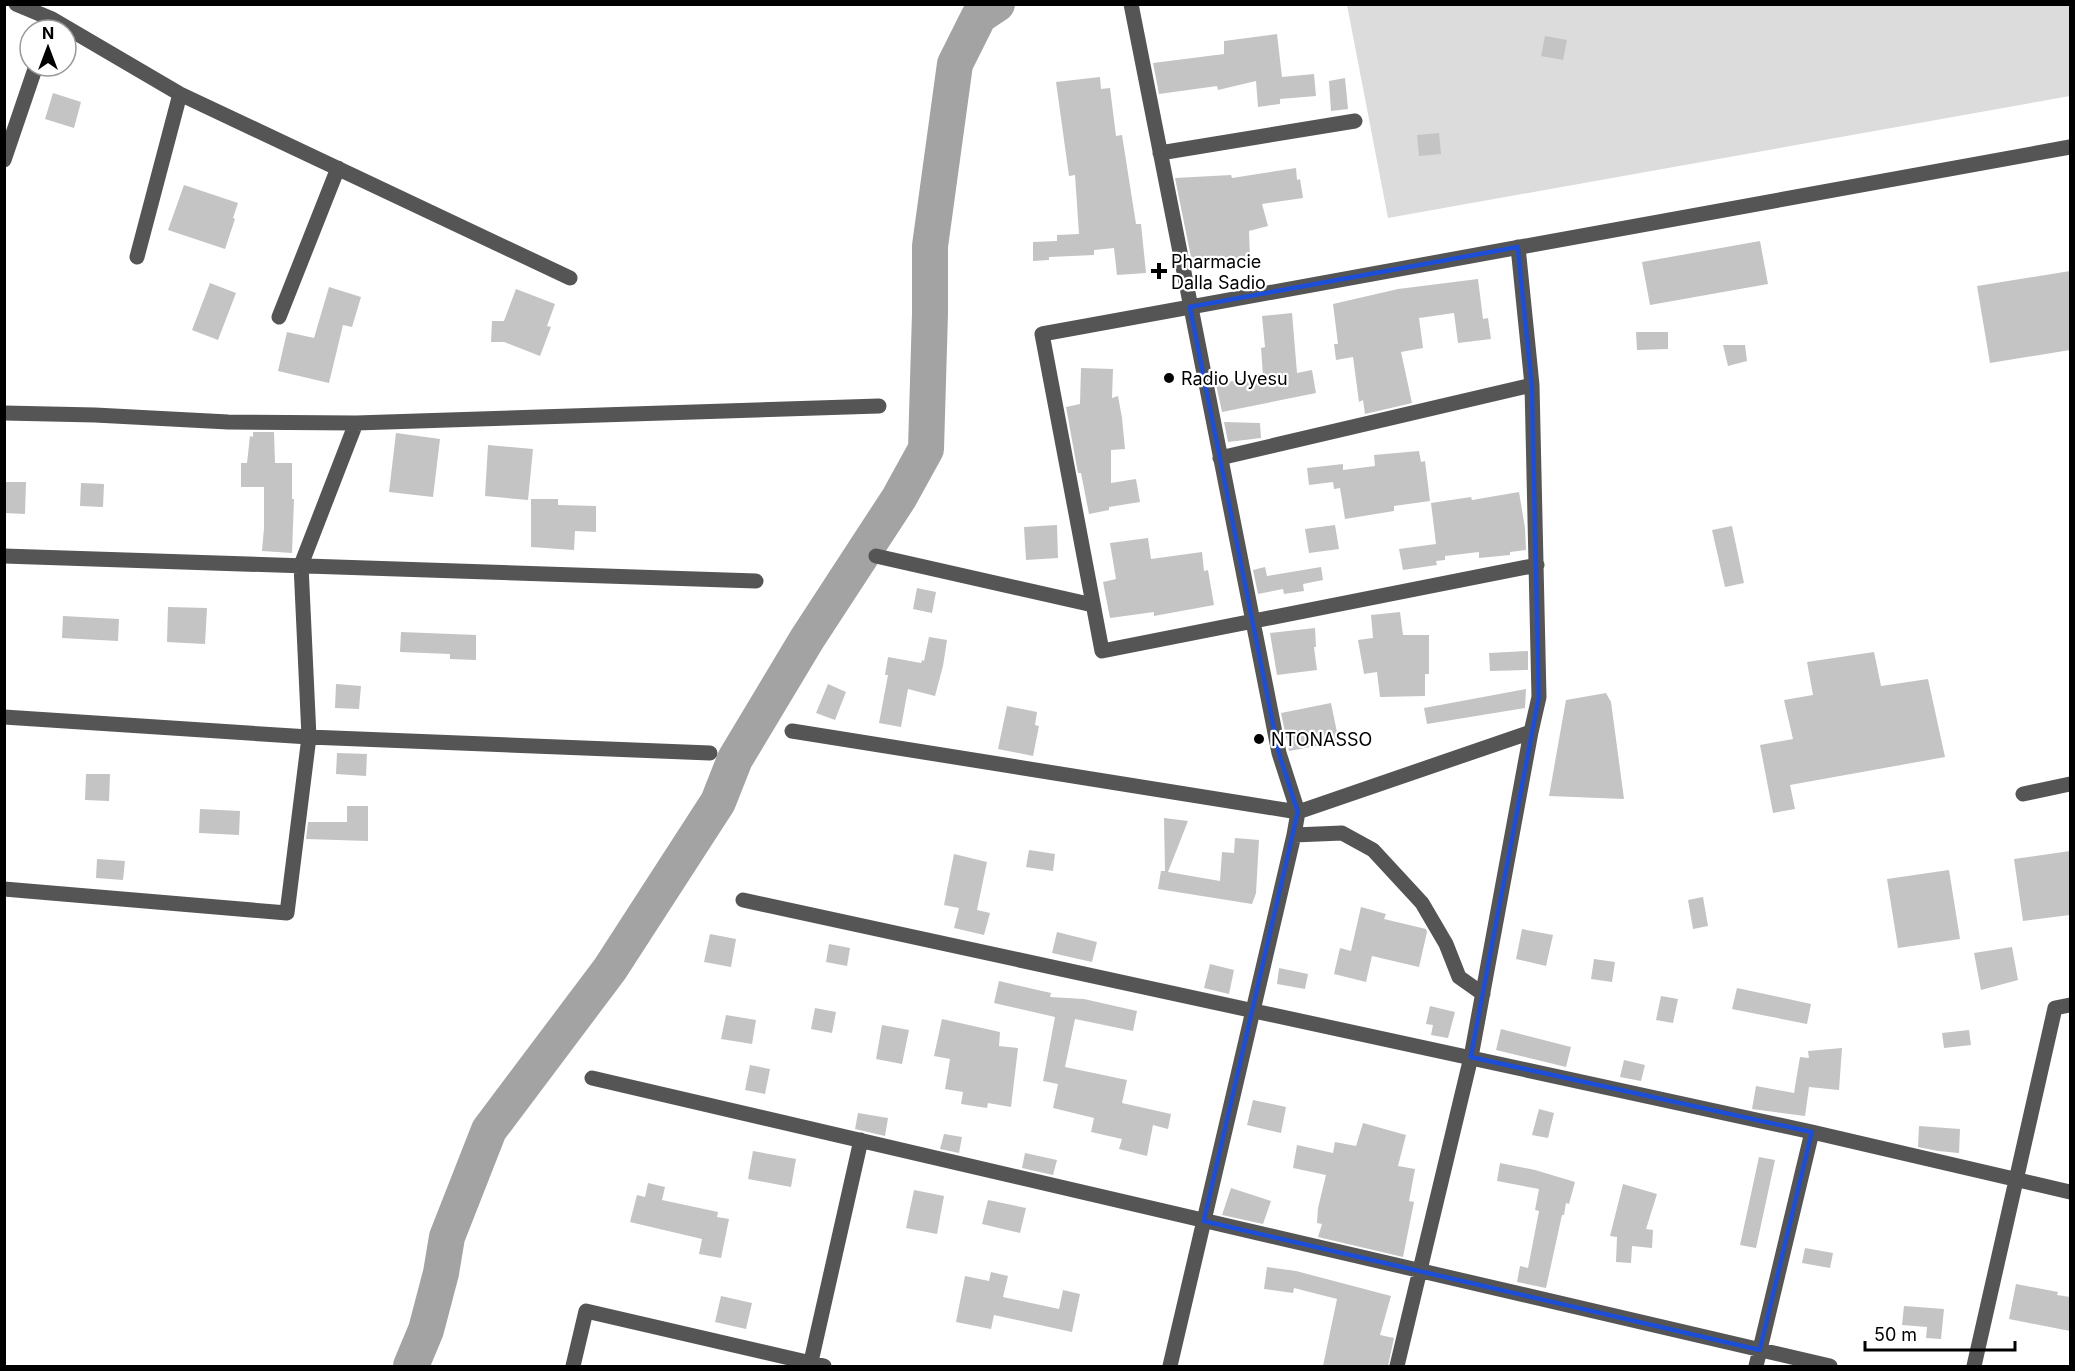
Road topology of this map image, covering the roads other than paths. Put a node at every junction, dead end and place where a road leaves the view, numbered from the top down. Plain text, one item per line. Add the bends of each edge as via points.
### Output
1 (16, 4) edge
2 (1131, 4) edge
3 (39, 18) edge
4 (78, 39) edge
5 (32, 78) edge
6 (180, 94) junction
7 (1355, 121) dead end
8 (2070, 147) edge
9 (1160, 153) junction
10 (4, 160) edge
11 (338, 168) junction
12 (1518, 248) junction
13 (136, 257) dead end
14 (570, 278) dead end
15 (1190, 308) junction
16 (279, 317) dead end
17 (1532, 385) junction
18 (879, 406) dead end
19 (4, 413) edge
20 (356, 423) junction
21 (1220, 458) junction
22 (4, 556) edge
23 (876, 556) dead end
24 (301, 565) junction
25 (1537, 565) junction
26 (756, 581) dead end
27 (1093, 605) junction
28 (1253, 621) junction
29 (4, 717) edge
30 (792, 730) dead end
31 (1531, 732) junction
32 (309, 737) junction
33 (710, 753) dead end
34 (2070, 784) edge
35 (2023, 794) dead end
36 (1298, 812) junction
37 (1294, 835) junction
38 (4, 889) edge
39 (743, 900) dead end
40 (1483, 994) junction
41 (2070, 1005) edge
42 (1253, 1009) junction
43 (1471, 1057) junction
44 (592, 1078) dead end
45 (1812, 1132) junction
46 (861, 1140) junction
47 (2017, 1180) junction
48 (2070, 1192) edge
49 (1204, 1221) junction
50 (1420, 1271) junction
51 (1760, 1350) junction
52 (573, 1366) edge
53 (815, 1366) edge
54 (1170, 1366) edge
55 (1397, 1366) edge
56 (1756, 1366) edge
57 (1830, 1366) edge
58 (1974, 1366) edge

1 - 3 street
2 - 9 street
4 - 6 street
5 - 10 street
6 - 11 street
6 - 13 street
7 - 9 street
8 - 12 street
9 - 15 street
11 - 14 street
11 - 16 street
12 - 15 street
12 - 17 street
15 - 21 street
15 - 27 street via 1042,334
17 - 21 street
17 - 25 street
18 - 20 street
19 - 20 street
20 - 24 street
21 - 28 street
22 - 24 street
23 - 27 street
24 - 26 street
24 - 32 street
25 - 28 street
25 - 31 street via 1539,697
27 - 28 street via 1102,651
28 - 36 street via 1280,753
29 - 32 street
30 - 36 street
31 - 36 street
31 - 40 street
32 - 33 street
32 - 38 street via 287,913
34 - 35 street
36 - 37 street
37 - 40 street via 1342,833 1373,850 1422,903 1446,944 1459,977
37 - 42 street
39 - 42 street
40 - 43 street
41 - 47 street via 2055,1008
42 - 43 street
42 - 49 street
43 - 45 street
43 - 50 street
44 - 46 street
45 - 47 street
45 - 51 street
46 - 49 street
46 - 53 street
47 - 48 street
47 - 58 street
49 - 50 street
49 - 54 street
50 - 51 street
50 - 55 street
51 - 56 street
51 - 57 street
52 - 53 street via 585,1311

